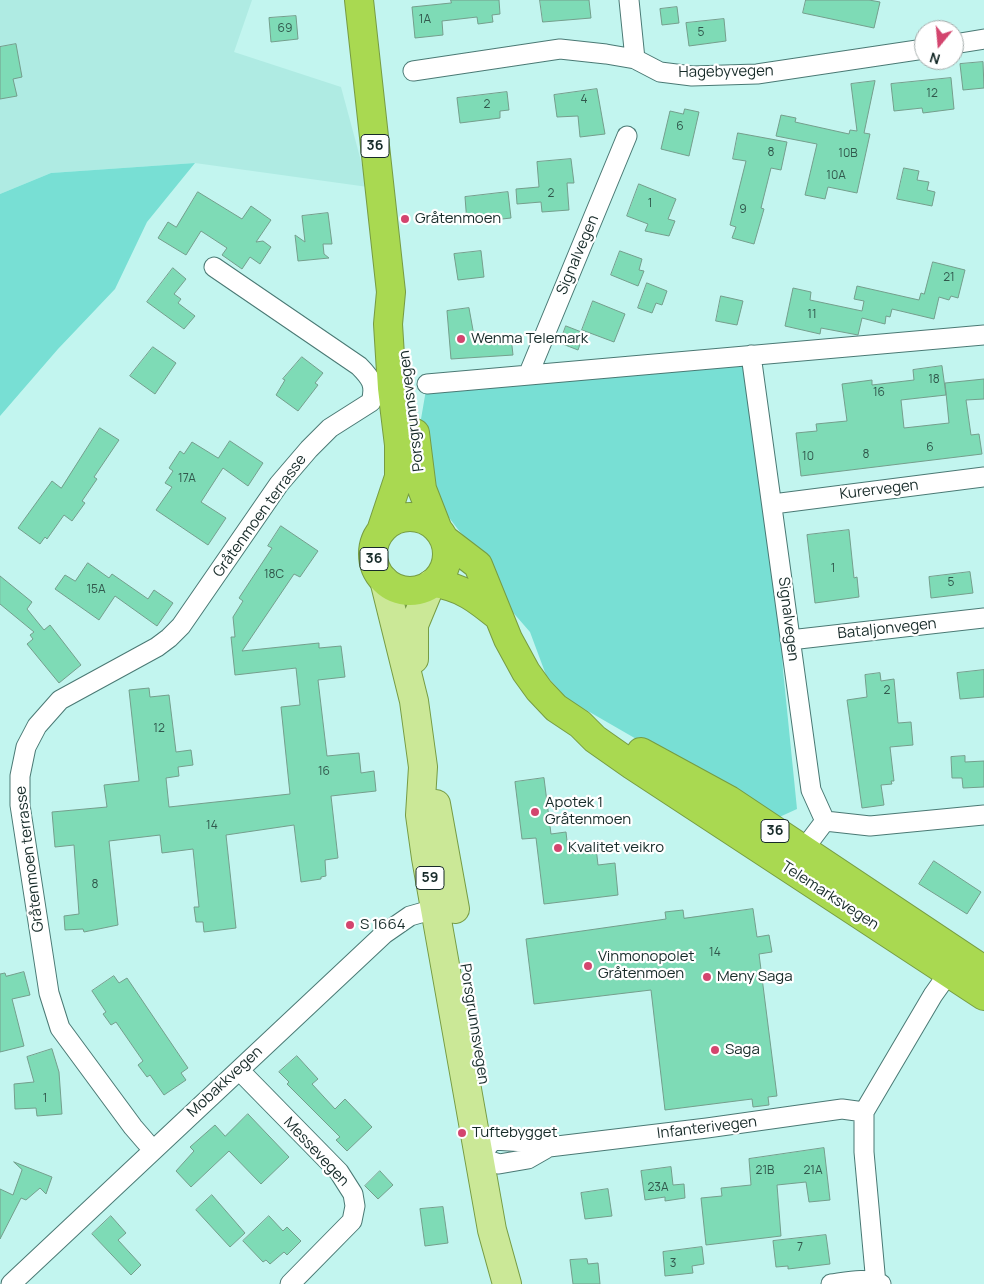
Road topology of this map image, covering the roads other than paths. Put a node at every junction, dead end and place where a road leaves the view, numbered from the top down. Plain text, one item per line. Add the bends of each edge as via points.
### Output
1 (359, 0) edge
2 (629, 0) edge
3 (984, 39) edge
4 (964, 42) edge
5 (914, 50) edge
6 (634, 59) junction
7 (413, 71) dead end
8 (627, 136) dead end
9 (214, 268) dead end
10 (391, 292) junction
11 (984, 335) edge
12 (752, 355) junction
13 (528, 373) junction
14 (427, 384) dead end
15 (984, 477) edge
16 (773, 504) junction
17 (381, 531) junction
18 (441, 534) junction
19 (384, 580) junction
20 (432, 584) junction
21 (499, 617) junction
22 (984, 618) edge
23 (790, 640) junction
24 (414, 700) junction
25 (984, 815) edge
26 (825, 821) junction
27 (796, 859) junction
28 (445, 906) junction
29 (955, 964) junction
30 (984, 970) edge
31 (984, 996) edge
32 (239, 1070) junction
33 (864, 1112) junction
34 (549, 1147) junction
35 (152, 1149) junction
36 (490, 1154) junction
37 (877, 1283) edge
38 (11, 1284) edge
39 (290, 1284) edge
40 (508, 1284) edge
41 (831, 1284) edge

1 - 10 highway, Porsgrunnsvegen / 36
2 - 6 street
3 - 4 street
5 - 6 street, Hagebyvegen via 757,74 692,76 660,72
6 - 7 street, Hagebyvegen via 560,49
8 - 13 street, Signalvegen
9 - 35 street, Gråtenmoen terrasse via 359,366 371,378 374,390 371,402 330,428 279,484 180,626 157,647 60,700 37,726 26,747 20,776 20,805 48,993 60,1028
10 - 17 highway, Porsgrunnsvegen / 36 via 388,324 399,477
10 - 18 highway, Porsgrunnsvegen / 36 via 401,320 422,490
11 - 12 street
12 - 13 street
12 - 16 street, Signalvegen
13 - 14 street
15 - 16 street, Kurervegen
16 - 23 street, Signalvegen
17 - 18 highway, 36 via 399,519 410,517 420,519
17 - 19 highway, Porsgrunnsvegen / 36 via 373,556
18 - 20 highway, Porsgrunnsvegen / 36 via 446,560
18 - 21 highway, Telemarksvegen / 36 via 478,564
19 - 20 highway, 36 via 404,590 422,589
19 - 24 main road, Porsgrunnsvegen / 59
20 - 21 highway, Telemarksvegen / 36 via 453,586
20 - 24 main road, Porsgrunnsvegen / 59 via 414,626
21 - 27 highway, Telemarksvegen / 36 via 526,672 539,690 595,740
22 - 23 street, Bataljonvegen
23 - 26 street, Signalvegen via 811,790
24 - 28 main road, Porsgrunnsvegen / 59 via 423,767 438,811
25 - 26 street via 870,826
26 - 27 street
27 - 29 highway, Telemarksvegen / 36
28 - 32 street, Mobakkvegen via 410,916 384,934
28 - 36 main road, Porsgrunnsvegen / 59
29 - 30 highway, Telemarksvegen / 36
29 - 31 highway, Telemarksvegen / 36
29 - 33 street via 933,995
32 - 35 street, Mobakkvegen
32 - 39 street, Messevegen via 339,1172 353,1194 352,1221
33 - 34 street, Infanterivegen via 842,1109
33 - 37 street via 864,1152
34 - 36 street, Infanterivegen via 526,1142
34 - 36 street, Infanterivegen via 528,1159
35 - 38 street, Mobakkvegen
36 - 40 main road, Porsgrunnsvegen / 59 via 492,1230
37 - 41 street

